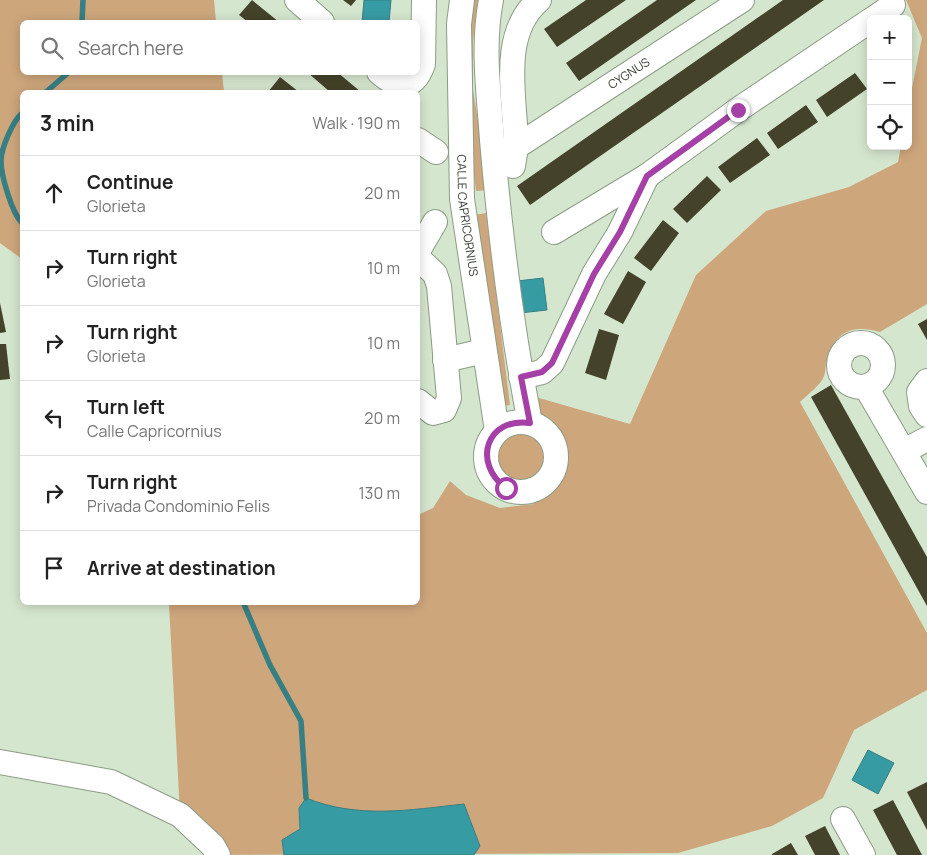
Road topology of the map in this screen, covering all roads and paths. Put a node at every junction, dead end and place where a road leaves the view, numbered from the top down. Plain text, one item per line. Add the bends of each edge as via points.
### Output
1 (297, 0) edge
2 (462, 0) edge
3 (491, 0) edge
4 (539, 0) edge
5 (742, 0) edge
6 (893, 5) dead end
7 (424, 8) edge
8 (879, 15) edge
9 (320, 20) edge
10 (867, 23) edge
11 (458, 24) junction
12 (513, 66) junction
13 (487, 71) junction
14 (420, 74) edge
15 (382, 75) edge
16 (419, 75) edge
17 (411, 87) edge
18 (647, 176) junction
19 (497, 194) junction
20 (462, 199) junction
21 (435, 222) dead end
22 (554, 232) dead end
23 (420, 247) edge
24 (420, 260) edge
25 (484, 351) junction
26 (445, 360) junction
27 (521, 377) junction
28 (927, 381) edge
29 (866, 387) dead end
30 (420, 403) edge
31 (927, 415) edge
32 (530, 423) junction
33 (497, 431) junction
34 (927, 439) edge
35 (904, 451) junction
36 (927, 492) edge
37 (0, 762) edge
38 (843, 819) dead end
39 (218, 855) edge
40 (863, 855) edge

1 - 9 street
2 - 11 street, CALLE CAPRICORNIUS
3 - 13 street
4 - 12 street, CYGNUS via 517,28
5 - 12 street, CYGNUS via 515,157
6 - 8 street
7 - 11 street
7 - 14 street
10 - 18 street
11 - 20 street, CALLE CAPRICORNIUS
12 - 13 street
13 - 19 street
15 - 17 street via 390,82
16 - 17 street
18 - 22 street
18 - 27 street via 620,232 594,274 552,363 542,372
19 - 20 street via 477,200
19 - 27 street
20 - 25 street, CALLE CAPRICORNIUS
21 - 23 street
24 - 26 street via 435,274 439,286
25 - 26 street
25 - 33 street, CALLE CAPRICORNIUS
26 - 30 street via 449,398 444,410 433,413
27 - 32 street
28 - 31 street via 919,392
29 - 35 street
32 - 33 street via 509,424
32 - 33 street via 549,436 556,459 552,472 533,490 519,492 495,480 486,455 489,442
34 - 35 street
35 - 36 street
37 - 39 street via 111,782 180,815 213,846
38 - 40 street

